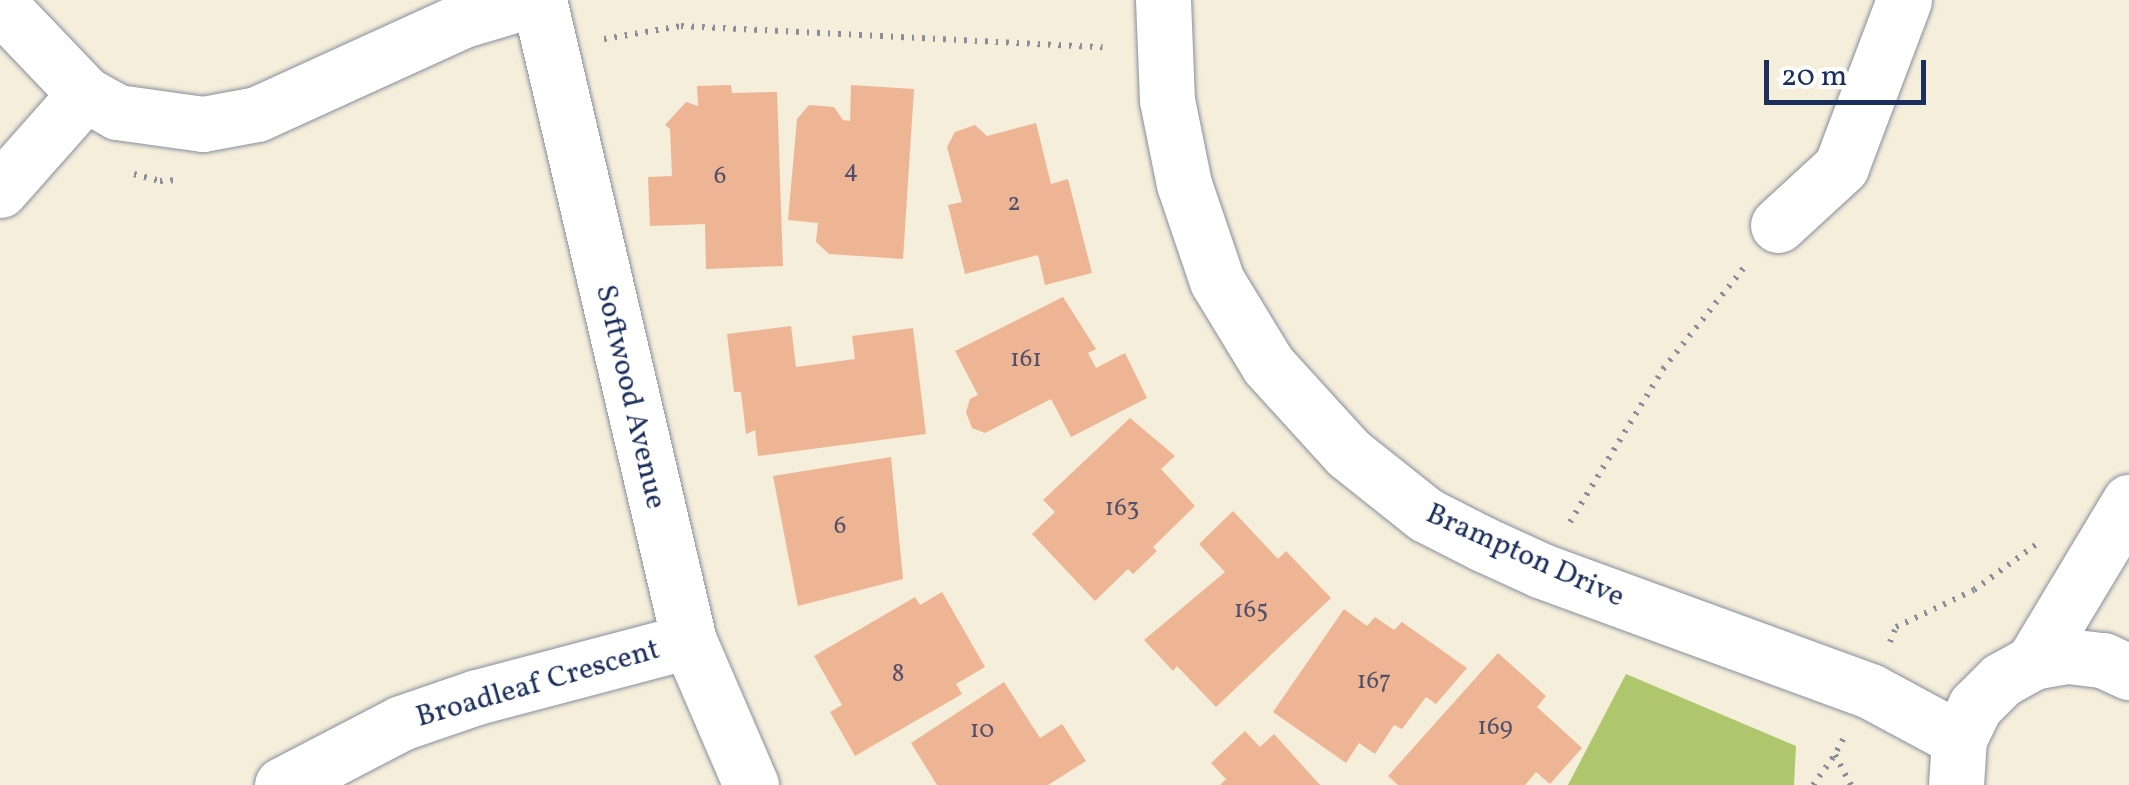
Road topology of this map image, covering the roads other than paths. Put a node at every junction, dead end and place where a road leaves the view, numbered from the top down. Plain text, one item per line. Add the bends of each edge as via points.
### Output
1 (531, 0) edge
2 (539, 0) edge
3 (1163, 0) edge
4 (1904, 0) edge
5 (0, 5) edge
6 (85, 94) junction
7 (0, 190) edge
8 (1778, 225) road end
9 (2129, 502) edge
10 (689, 642) junction
11 (2032, 662) junction
12 (2129, 672) edge
13 (1958, 762) edge
14 (282, 785) edge
15 (752, 785) edge

1 - 6 street via 464,20 258,114 203,124 164,121 117,112
2 - 10 street, Softwood Avenue
3 - 13 street, Brampton Drive via 1167,100 1184,184 1217,280 1268,364 1310,415 1387,488 1426,514 1542,570 1870,692
4 - 8 street via 1841,167
5 - 6 street
6 - 7 street
9 - 11 street
10 - 14 street, Broadleaf Crescent via 400,723
10 - 15 street, Softwood Avenue
11 - 12 street via 2068,656 2104,660
11 - 13 street via 2000,680 1975,706

